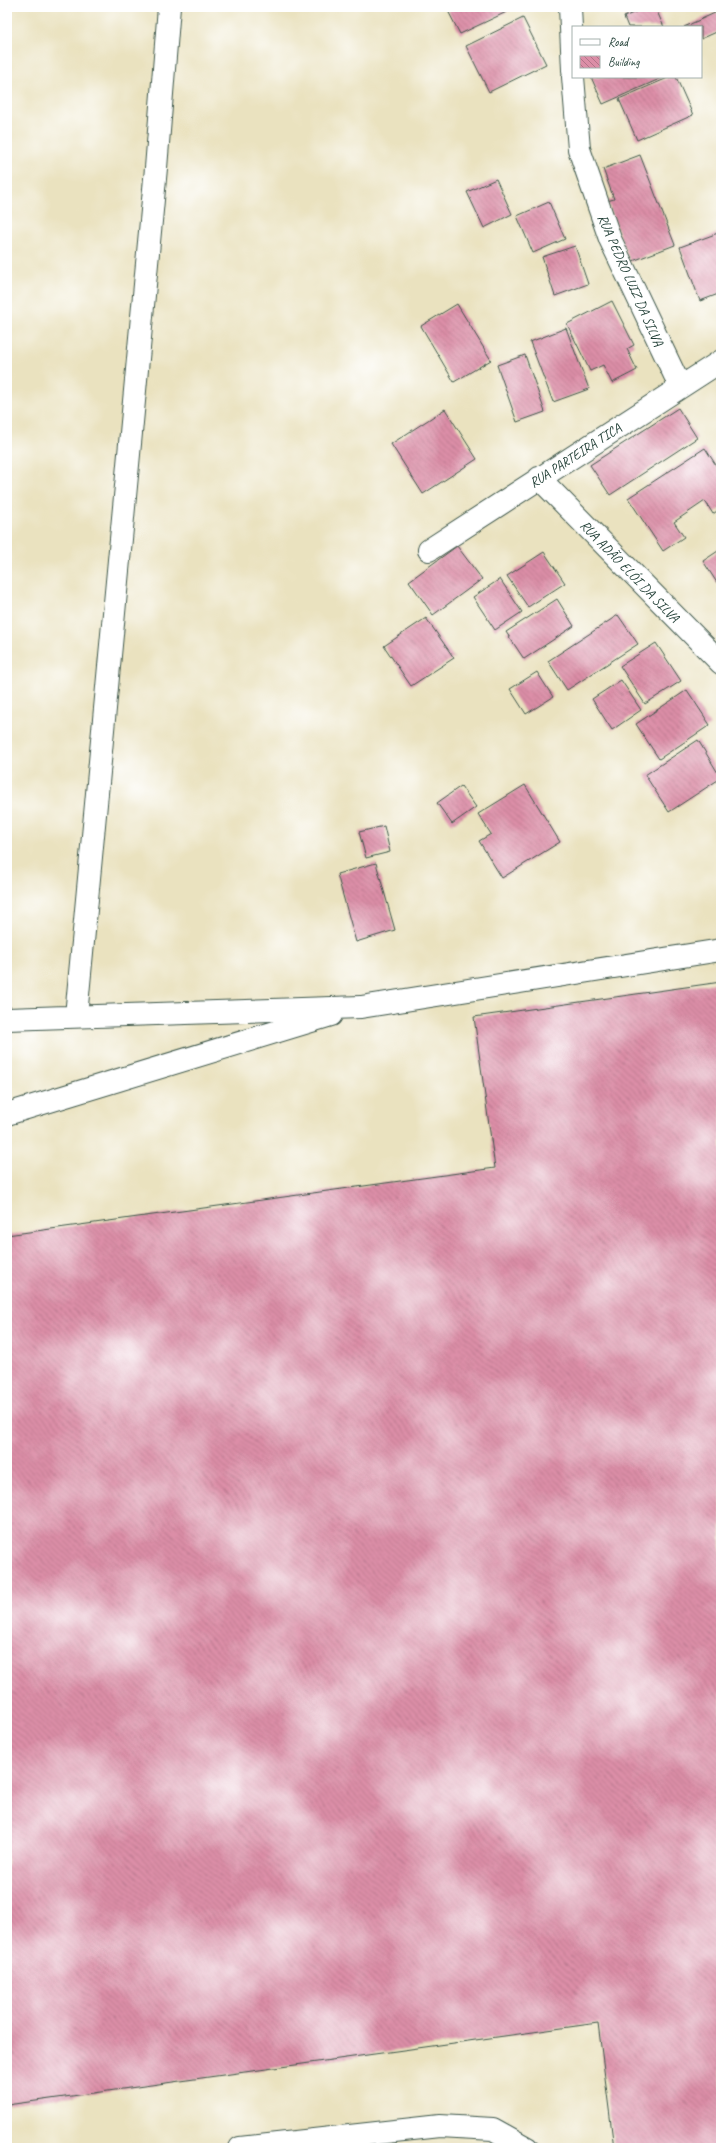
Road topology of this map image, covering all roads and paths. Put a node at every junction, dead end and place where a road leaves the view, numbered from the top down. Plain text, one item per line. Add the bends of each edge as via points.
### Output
1 (169, 7) edge
2 (570, 7) edge
3 (572, 49) edge
4 (574, 78) edge
5 (721, 361) edge
6 (680, 386) junction
7 (539, 478) junction
8 (429, 550) dead end
9 (721, 663) edge
10 (721, 950) edge
11 (361, 1006) junction
12 (76, 1016) junction
13 (7, 1019) edge
14 (7, 1114) edge
15 (354, 2141) edge
16 (240, 2148) edge
17 (527, 2148) edge

1 - 12 street
2 - 3 street
4 - 6 street, RUA PEDRO LUIZ DA SILVA via 581,156 610,239
5 - 6 street, RUA PARTEIRA TICA
6 - 7 street, RUA PARTEIRA TICA
7 - 8 street, RUA PARTEIRA TICA
7 - 9 street, RUA ADÃO ELÓI DA SILVA
10 - 11 street
11 - 12 street
11 - 14 street
12 - 13 street
15 - 16 street
15 - 17 street via 440,2126 493,2129

